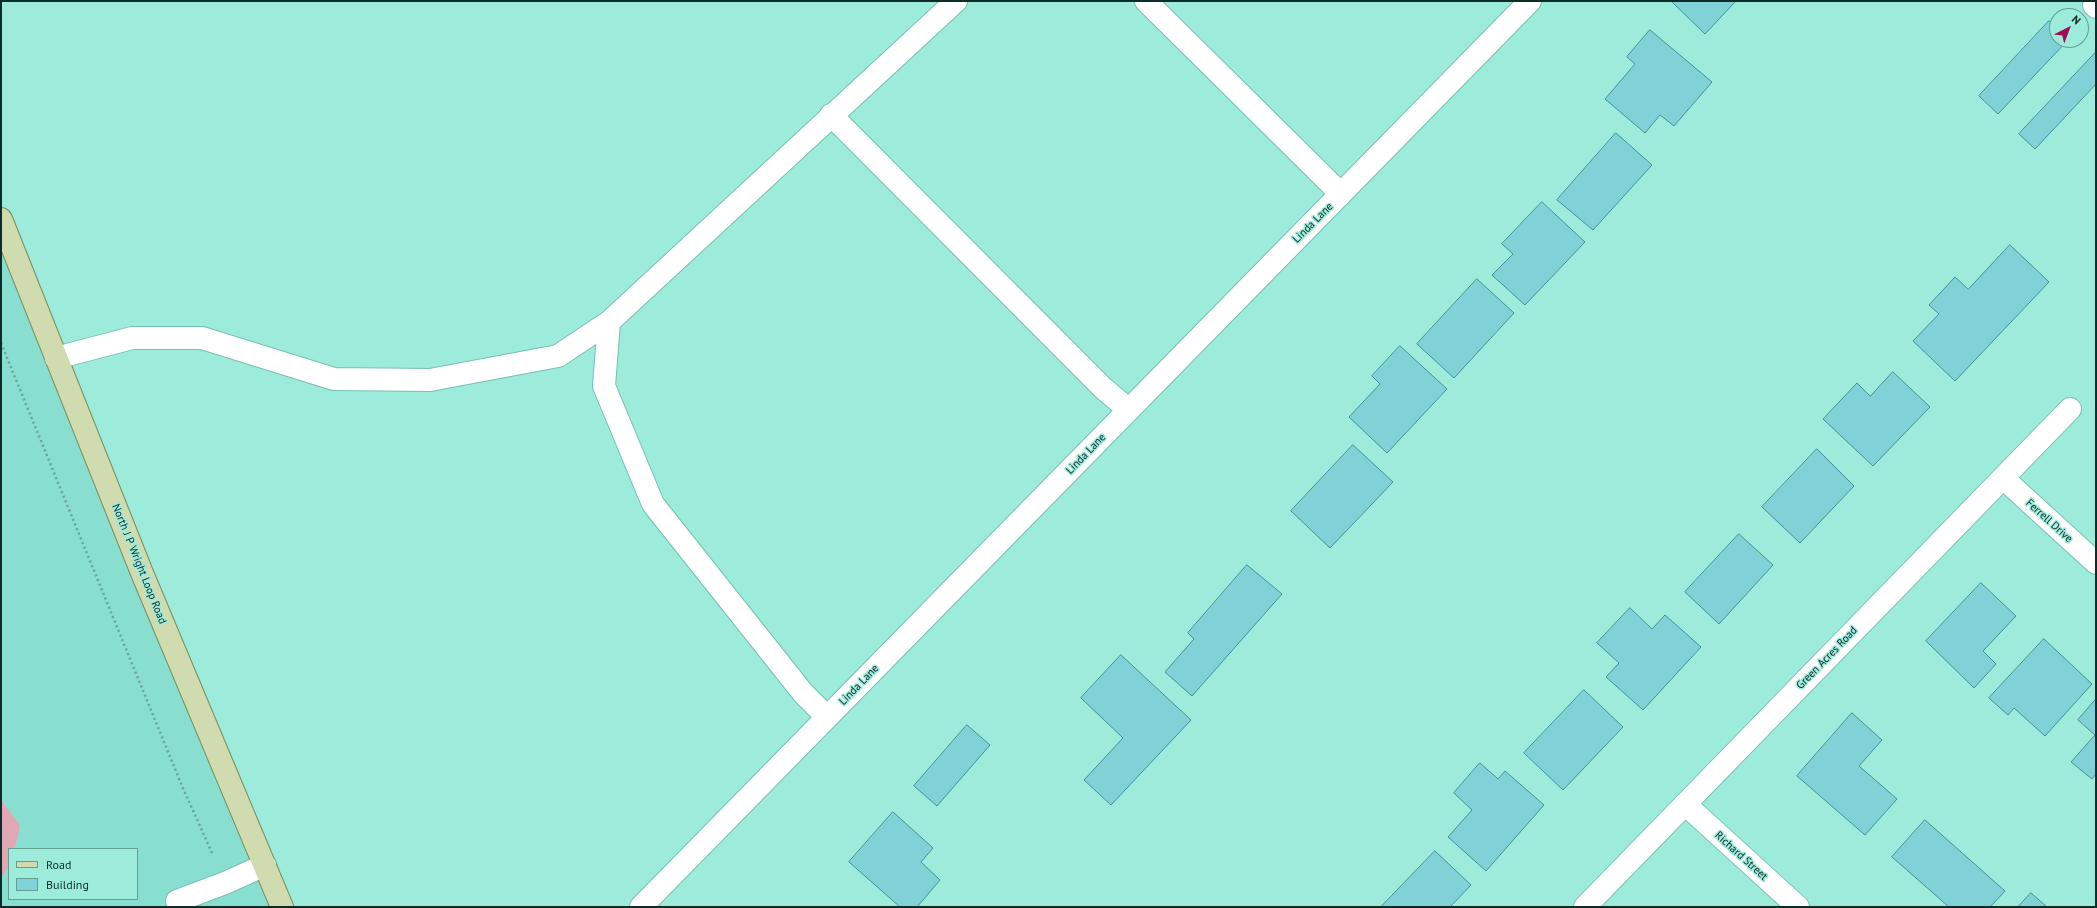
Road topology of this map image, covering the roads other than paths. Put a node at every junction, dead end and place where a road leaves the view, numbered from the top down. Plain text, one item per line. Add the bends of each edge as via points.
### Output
1 (956, 1) edge
2 (1146, 1) edge
3 (1530, 1) edge
4 (831, 115) junction
5 (1341, 194) junction
6 (1, 219) edge
7 (609, 322) junction
8 (56, 358) junction
9 (2070, 409) dead end
10 (1129, 410) junction
11 (2003, 478) junction
12 (2096, 563) edge
13 (827, 717) junction
14 (1685, 804) junction
15 (265, 865) junction
16 (173, 905) edge
17 (282, 907) edge
18 (641, 907) edge
19 (1585, 907) edge
20 (1798, 907) edge

1 - 4 street
2 - 5 street
3 - 5 street, Linda Lane
4 - 7 street
4 - 10 street via 1103,388
5 - 10 street, Linda Lane
6 - 8 main road, North J P Wright Loop Road
7 - 8 street via 558,356 430,380 334,379 202,338 132,338
7 - 13 street via 604,386 653,504 803,693
8 - 15 main road, North J P Wright Loop Road via 142,573
9 - 11 street, Green Acres Road
10 - 13 street, Linda Lane
11 - 12 street, Ferrell Drive
11 - 14 street, Green Acres Road
13 - 18 street, Linda Lane
14 - 19 street, Green Acres Road
14 - 20 street, Richard Street
15 - 16 street
15 - 17 main road, North J P Wright Loop Road

